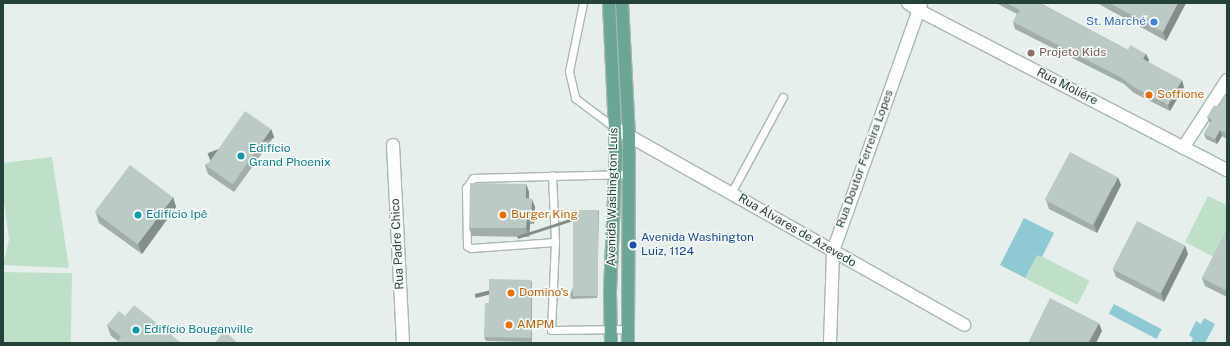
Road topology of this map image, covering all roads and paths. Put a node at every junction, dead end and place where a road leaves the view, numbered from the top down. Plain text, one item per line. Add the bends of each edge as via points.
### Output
1 (583, 3) edge
2 (610, 3) edge
3 (622, 3) edge
4 (908, 3) edge
5 (920, 7) edge
6 (1227, 80) edge
7 (783, 97) dead end
8 (615, 128) junction
9 (629, 136) junction
10 (393, 145) dead end
11 (1183, 148) junction
12 (1227, 170) edge
13 (616, 174) junction
14 (629, 174) junction
15 (552, 175) junction
16 (730, 193) junction
17 (555, 242) junction
18 (833, 251) junction
19 (964, 325) dead end
20 (628, 328) junction
21 (611, 329) junction
22 (403, 343) edge
23 (611, 343) edge
24 (628, 343) edge
25 (830, 343) edge

1 - 8 lane via 569,71 575,98
2 - 8 main road, Avenida Washington Luís
3 - 9 main road, Avenida Washington Luís
4 - 5 street, Rua Moliére
5 - 11 street, Rua Moliére
5 - 18 street, Rua Doutor Ferreira Lopes
6 - 11 street
7 - 16 lane
8 - 9 street, Rua Álvares de Azevedo
8 - 13 main road, Avenida Washington Luís
9 - 14 main road, Avenida Washington Luís
9 - 16 street, Rua Álvares de Azevedo
10 - 22 street, Rua Padre Chico
11 - 12 street, Rua Moliére
13 - 14 lane
13 - 15 lane
13 - 21 main road, Avenida Washington Luís via 610,294
14 - 20 main road, Avenida Washington Luís
15 - 17 lane
15 - 17 lane via 473,178 466,188 467,246 471,248
16 - 18 street, Rua Álvares de Azevedo
17 - 21 lane via 551,330
18 - 19 street, Rua Álvares de Azevedo
18 - 25 street, Rua Doutor Ferreira Lopes
20 - 21 lane
20 - 24 main road, Avenida Washington Luís
21 - 23 main road, Avenida Washington Luís

